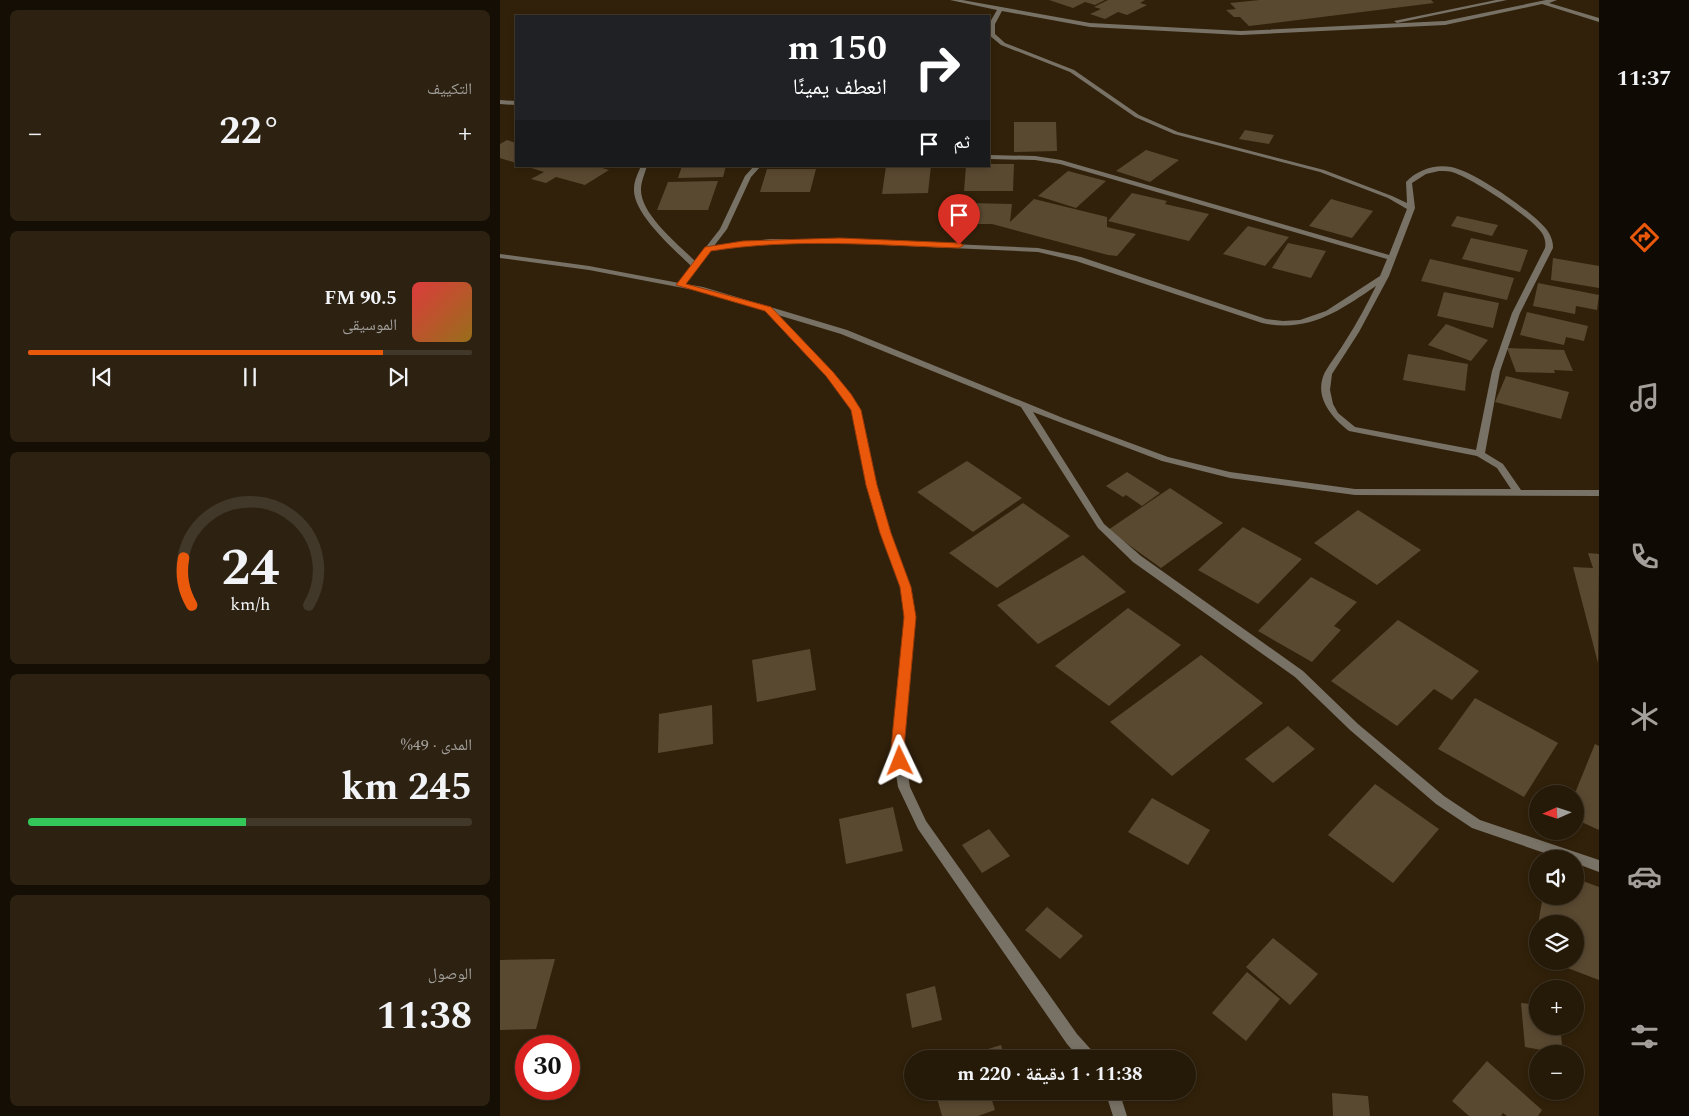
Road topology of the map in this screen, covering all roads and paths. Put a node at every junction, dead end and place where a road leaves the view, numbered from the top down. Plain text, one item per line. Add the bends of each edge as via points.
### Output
1 (954, 0) edge
2 (1504, 0) edge
3 (1554, 0) edge
4 (1543, 2) junction
5 (1000, 9) junction
6 (1599, 20) edge
7 (1372, 26) junction
8 (500, 102) edge
9 (515, 103) edge
10 (990, 157) edge
11 (644, 167) edge
12 (757, 167) edge
13 (1411, 208) junction
14 (708, 249) junction
15 (500, 256) edge
16 (1392, 258) junction
17 (695, 265) junction
18 (1386, 275) junction
19 (680, 285) junction
20 (768, 309) junction
21 (1024, 405) junction
22 (1480, 454) junction
23 (1599, 492) edge
24 (1518, 493) junction
25 (1599, 866) edge
26 (1082, 1050) edge
27 (1115, 1100) edge
28 (1120, 1116) edge

1 - 5 street
2 - 7 street
3 - 4 street
4 - 6 street
4 - 7 street via 1446,23
5 - 7 street via 1090,25 1241,33
5 - 13 street via 992,24 992,34 1003,44 1072,71 1137,116 1176,133 1322,171 1390,196
8 - 9 street
10 - 16 street via 1061,162
11 - 17 street via 637,190 642,206
12 - 14 street via 748,176 723,229
13 - 16 street
13 - 22 street via 1409,182 1418,173 1453,169 1469,176 1527,217 1543,229 1550,241 1516,313 1496,371
14 - 17 street
14 - 18 street via 770,241 840,241 1038,250 1078,259 1283,325 1301,324 1326,314
15 - 19 street
16 - 18 street
17 - 19 street
18 - 22 street via 1363,322 1326,379 1326,399 1336,418 1352,429
19 - 20 street
20 - 21 street via 844,332
20 - 26 street via 829,374 856,410 871,485 905,587 910,617 898,748 904,788 922,825
21 - 24 street via 1165,459 1230,475 1355,492
21 - 25 street via 1101,526 1137,559 1299,674 1354,727 1440,800 1476,824
22 - 24 street via 1500,466
23 - 24 street
27 - 28 street

